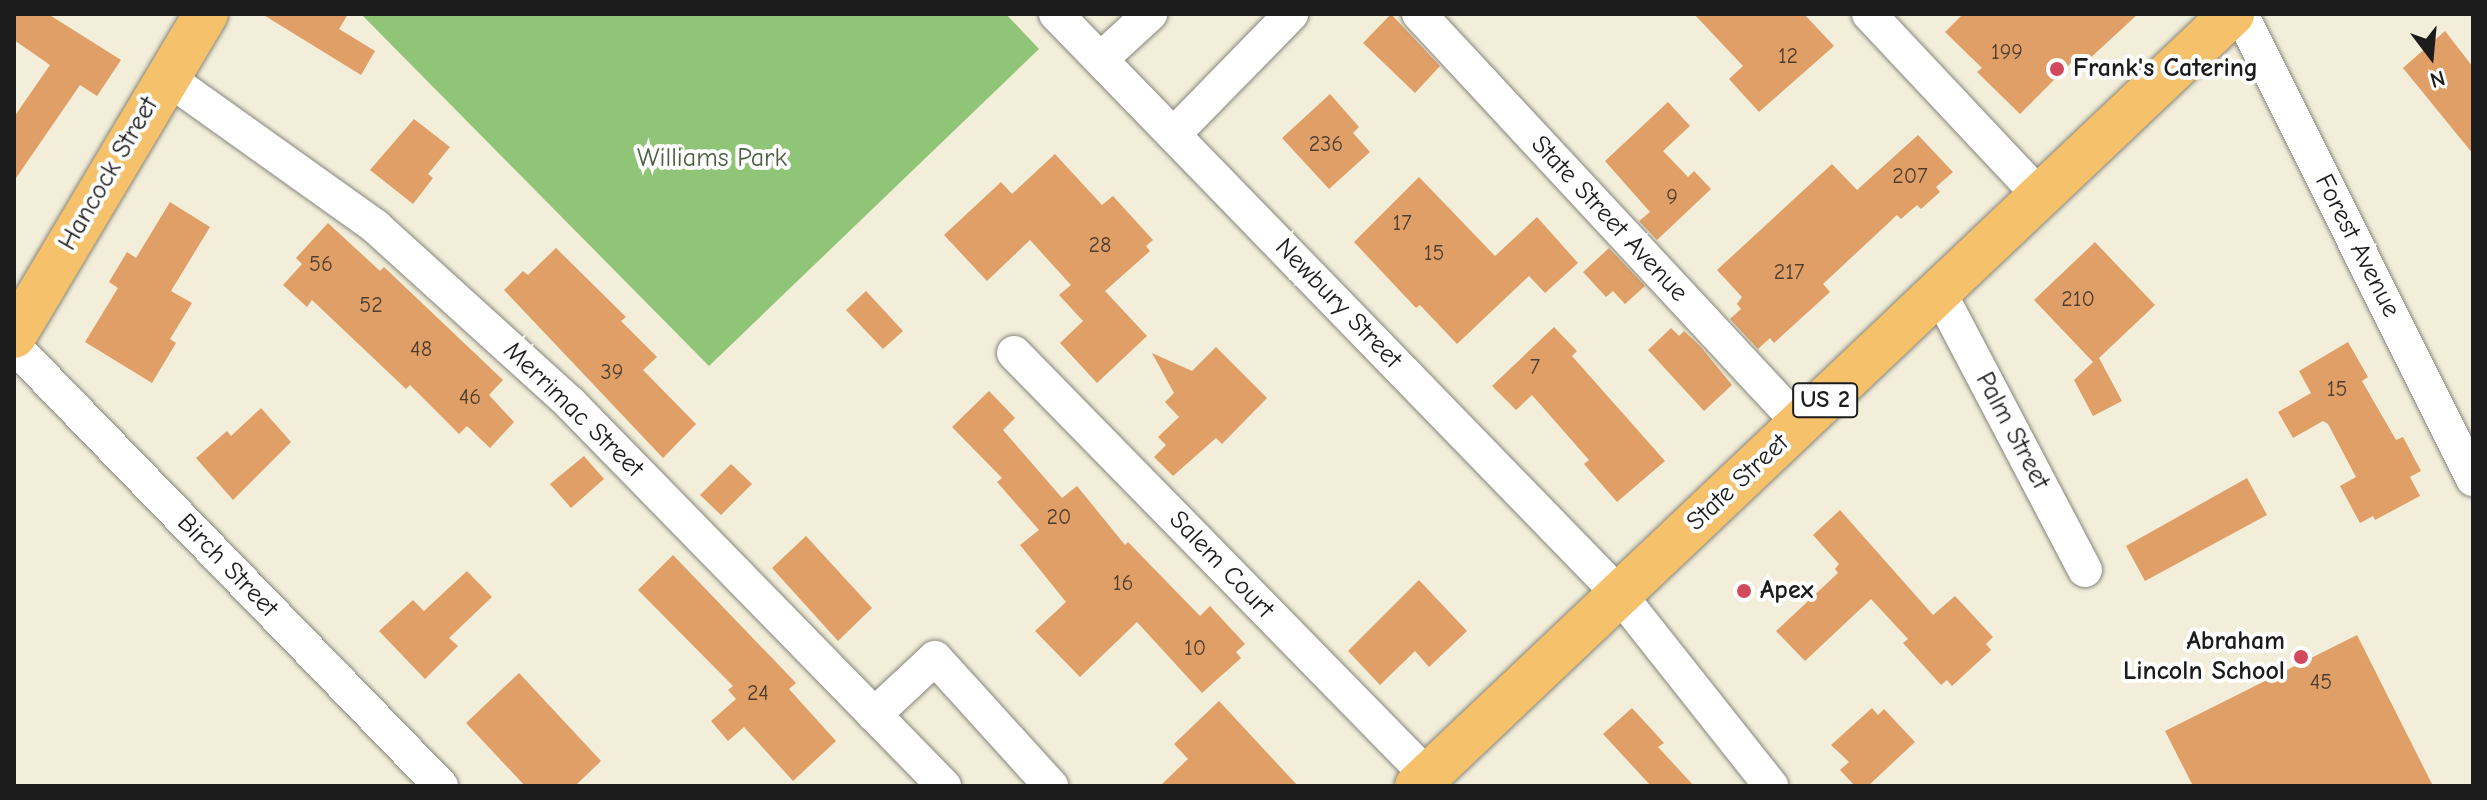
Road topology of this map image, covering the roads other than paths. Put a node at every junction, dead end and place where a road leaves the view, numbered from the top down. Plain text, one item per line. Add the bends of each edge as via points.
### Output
1 (206, 14) edge
2 (1056, 14) edge
3 (1291, 14) edge
4 (1419, 14) edge
5 (1869, 14) edge
6 (2232, 14) edge
7 (2241, 14) edge
8 (1147, 15) edge
9 (1101, 59) junction
10 (166, 77) junction
11 (1174, 134) junction
12 (2040, 196) junction
13 (1939, 292) junction
14 (14, 336) edge
15 (14, 346) edge
16 (1014, 353) dead end
17 (1800, 424) junction
18 (2473, 479) edge
19 (2085, 570) dead end
20 (1619, 594) junction
21 (874, 715) junction
22 (1422, 781) edge
23 (441, 786) edge
24 (944, 786) edge
25 (1051, 786) edge
26 (1771, 786) edge

1 - 10 main road, Hancock Street
2 - 9 street, Newbury Street
3 - 11 street
4 - 17 street, State Street Avenue
5 - 12 street
6 - 12 main road, State Street / US 2
7 - 18 street, Forest Avenue
8 - 9 street
9 - 11 street, Newbury Street
10 - 14 main road, Hancock Street
10 - 21 street, Merrimac Street via 376,227 569,402
11 - 20 street, Newbury Street
12 - 13 main road, State Street / US 2
13 - 17 main road, State Street / US 2
13 - 19 street, Palm Street
15 - 23 street, Birch Street
16 - 22 street, Salem Court
17 - 20 main road, State Street / US 2
20 - 22 main road, State Street / US 2
20 - 26 street, Newbury Street
21 - 24 street, Merrimac Street
21 - 25 street via 935,658

